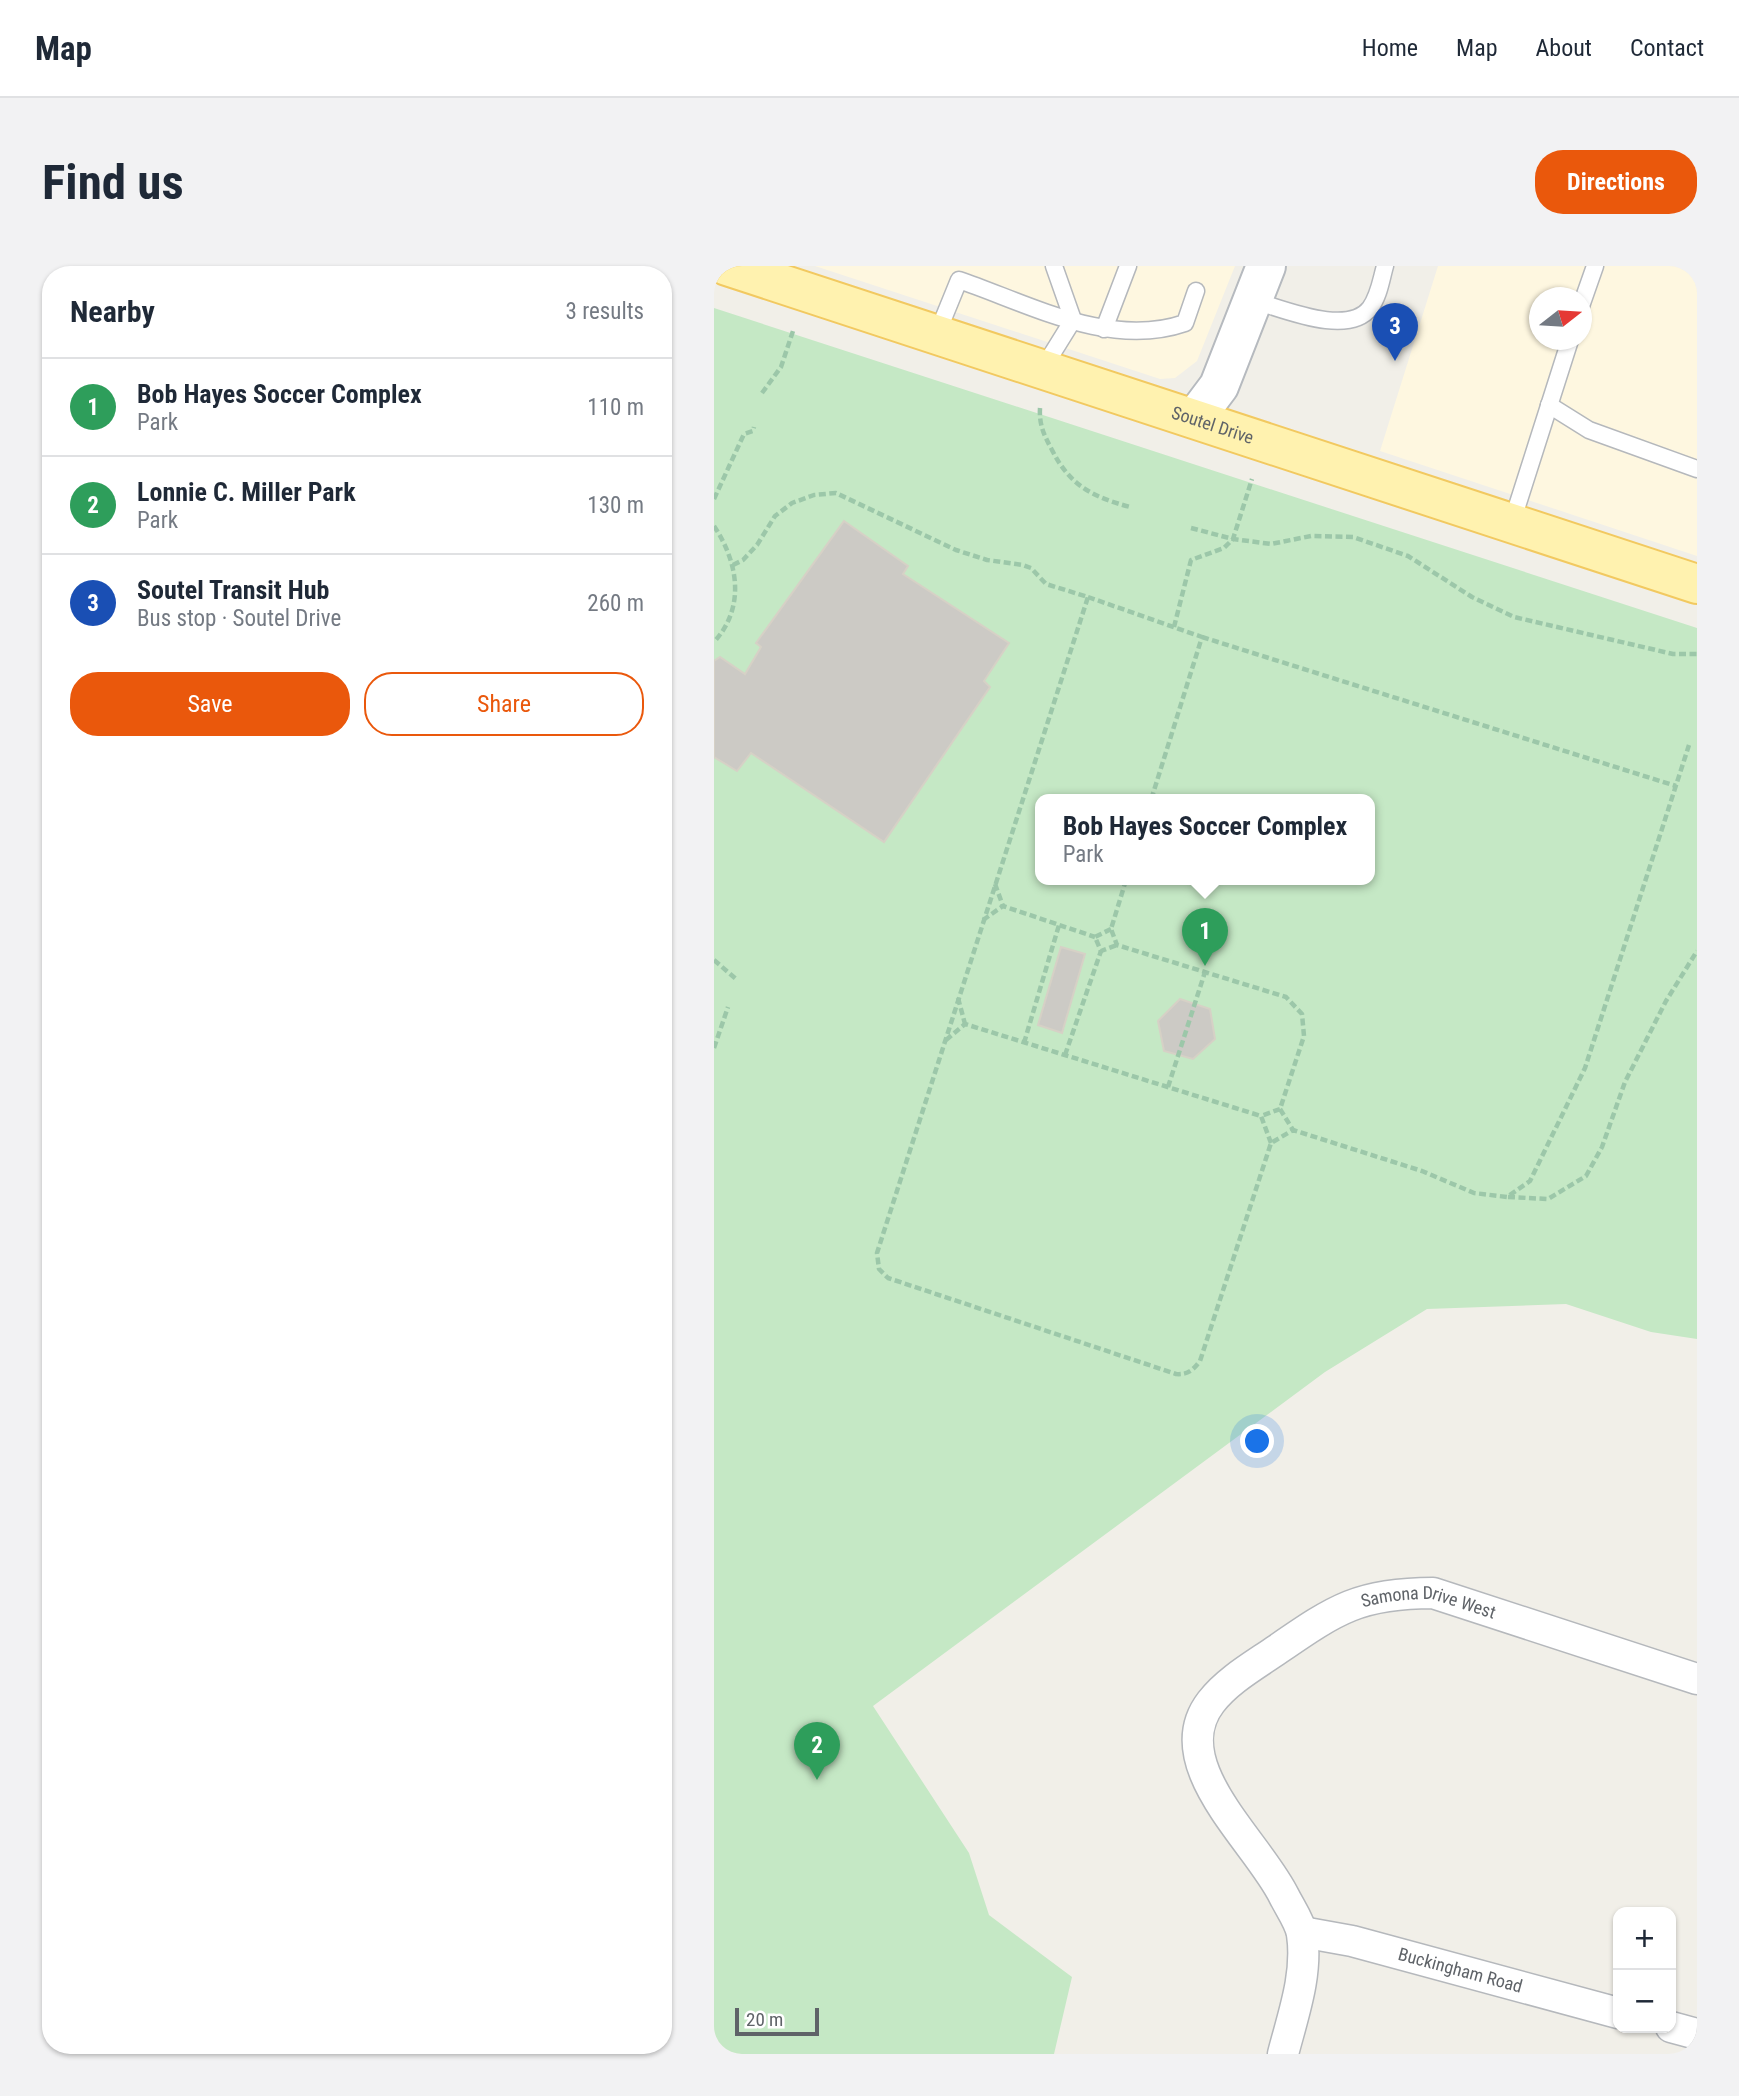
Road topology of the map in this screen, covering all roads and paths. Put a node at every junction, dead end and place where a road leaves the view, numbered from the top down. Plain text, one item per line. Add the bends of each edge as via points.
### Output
1 (727, 266) edge
2 (1054, 266) edge
3 (1128, 266) edge
4 (1385, 266) edge
5 (1595, 266) edge
6 (961, 273) edge
7 (1260, 283) edge
8 (1588, 287) edge
9 (1196, 291) dead end
10 (1073, 320) junction
11 (794, 328) dead end
12 (1104, 329) junction
13 (937, 334) junction
14 (1567, 350) edge
15 (1042, 370) junction
16 (762, 393) dead end
17 (1549, 405) junction
18 (1040, 408) dead end
19 (1195, 418) junction
20 (754, 427) dead end
21 (1697, 469) edge
22 (1252, 479) dead end
23 (714, 499) edge
24 (1130, 507) dead end
25 (1512, 522) junction
26 (714, 526) edge
27 (1191, 528) dead end
28 (1233, 539) junction
29 (733, 565) junction
30 (1697, 584) edge
31 (1088, 597) junction
32 (1174, 627) junction
33 (1202, 637) junction
34 (714, 642) edge
35 (1697, 654) edge
36 (1689, 745) dead end
37 (1676, 786) junction
38 (1153, 794) edge
39 (995, 884) junction
40 (1124, 885) edge
41 (1003, 906) junction
42 (983, 920) junction
43 (1059, 925) junction
44 (1111, 929) junction
45 (1094, 937) junction
46 (1117, 945) junction
47 (1101, 951) junction
48 (1697, 951) edge
49 (714, 960) edge
50 (1205, 972) junction
51 (736, 979) dead end
52 (958, 998) junction
53 (729, 1007) dead end
54 (965, 1024) junction
55 (943, 1042) junction
56 (1024, 1043) junction
57 (714, 1048) edge
58 (1065, 1055) junction
59 (1168, 1087) junction
60 (1280, 1109) junction
61 (1261, 1116) junction
62 (1293, 1130) junction
63 (1271, 1143) junction
64 (1507, 1196) junction
65 (1697, 1679) edge
66 (1302, 1932) junction
67 (1613, 2012) edge
68 (1676, 2028) edge
69 (1697, 2034) edge
70 (1283, 2054) edge

1 - 13 main road, Soutel Drive via 794,282
2 - 10 lane
3 - 12 lane
4 - 7 lane via 1369,310 1353,321 1332,322
5 - 8 lane
6 - 10 lane
6 - 13 lane
7 - 19 street via 1219,386
9 - 12 lane via 1185,323 1160,332
10 - 12 lane
10 - 15 lane
11 - 16 path via 781,367
13 - 15 main road, Soutel Drive
14 - 17 lane
15 - 19 main road, Soutel Drive
17 - 21 lane via 1589,430
17 - 25 lane
18 - 24 path via 1039,424 1048,443 1079,488
19 - 25 main road, Soutel Drive
20 - 23 path via 744,434
22 - 28 path
25 - 30 main road, Soutel Drive
26 - 29 path via 729,548
27 - 28 path
28 - 32 path via 1224,548 1191,560
28 - 35 path via 1270,544 1311,536 1353,537 1408,556 1472,597 1514,617 1673,653
29 - 31 path via 743,560 775,516 792,503 836,493 956,550 1023,565 1046,584
29 - 34 path via 737,583 731,612
31 - 32 path
31 - 39 path
32 - 33 path
33 - 37 path
33 - 38 path
36 - 37 path
37 - 64 path via 1585,1068 1530,1181
39 - 41 path
39 - 42 path
40 - 44 path
41 - 42 path
41 - 43 path
42 - 52 path
43 - 45 path
43 - 56 path
44 - 45 path
44 - 46 path
45 - 47 path
46 - 47 path
46 - 50 path
47 - 58 path
48 - 64 path via 1625,1082 1602,1147 1586,1176 1548,1199
49 - 51 path
50 - 59 path
50 - 60 path via 1286,997 1302,1014 1304,1036
52 - 54 path
52 - 55 path
53 - 57 path
54 - 55 path
54 - 56 path
55 - 63 path via 879,1239 880,1269 888,1278 1176,1374 1184,1375 1200,1362
56 - 58 path
58 - 59 path
59 - 61 path
60 - 61 path
60 - 62 path
61 - 63 path
62 - 63 path
62 - 64 path via 1422,1171 1474,1193
65 - 66 street, Samona Drive West via 1433,1593 1395,1593 1332,1612 1229,1683 1210,1703 1197,1728 1197,1754 1210,1786 1277,1881
66 - 67 street, Buckingham Road via 1352,1941
66 - 70 street via 1304,1973
68 - 69 street

